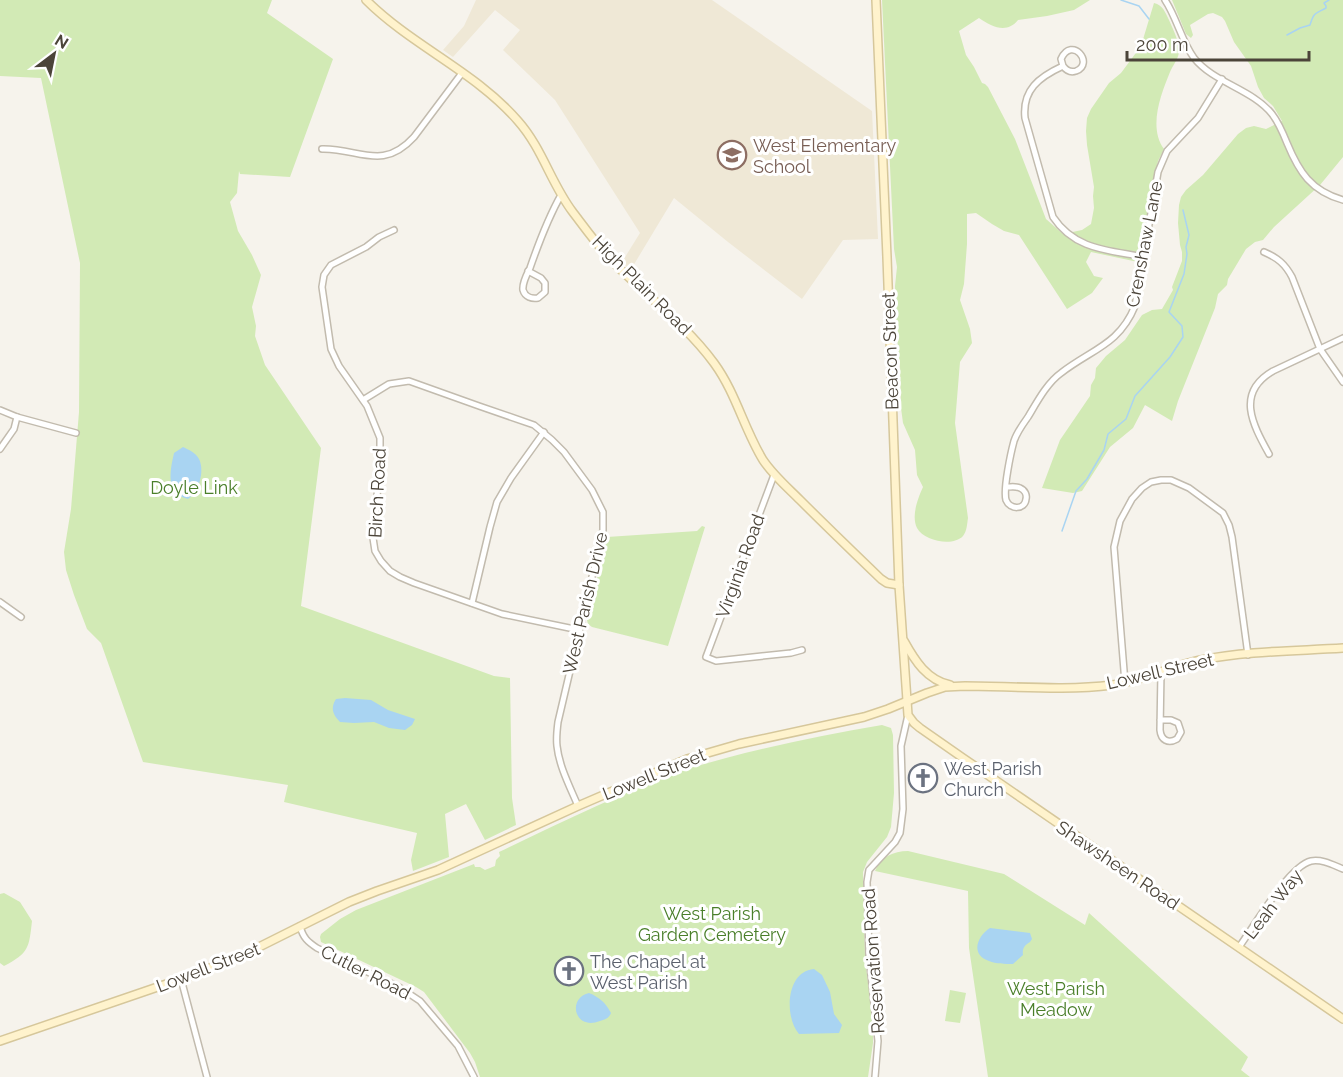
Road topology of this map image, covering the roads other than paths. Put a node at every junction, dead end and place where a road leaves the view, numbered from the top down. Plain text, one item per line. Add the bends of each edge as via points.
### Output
1 (366, 0) edge
2 (876, 0) edge
3 (1165, 0) edge
4 (1063, 66) junction
5 (462, 73) junction
6 (1222, 79) junction
7 (322, 149) dead end
8 (561, 195) junction
9 (1343, 200) edge
10 (394, 230) dead end
11 (1264, 252) dead end
12 (1144, 257) junction
13 (528, 272) junction
14 (1343, 338) edge
15 (1320, 349) junction
16 (1343, 382) edge
17 (363, 400) junction
18 (0, 410) edge
19 (17, 417) junction
20 (544, 432) junction
21 (76, 433) dead end
22 (0, 449) edge
23 (1269, 454) dead end
24 (774, 474) junction
25 (1007, 487) junction
26 (898, 585) junction
27 (0, 602) edge
28 (472, 603) junction
29 (21, 617) dead end
30 (579, 630) junction
31 (902, 638) junction
32 (1343, 648) edge
33 (802, 650) dead end
34 (1248, 655) junction
35 (1161, 672) junction
36 (1125, 683) junction
37 (956, 686) junction
38 (906, 702) junction
39 (908, 715) junction
40 (1160, 720) junction
41 (578, 806) junction
42 (1343, 869) edge
43 (300, 926) junction
44 (1239, 947) junction
45 (181, 979) junction
46 (1343, 1019) edge
47 (0, 1041) edge
48 (207, 1077) edge
49 (474, 1077) edge
50 (875, 1077) edge

1 - 5 main road, High Plain Road
2 - 26 main road, Beacon Street
3 - 6 street via 1192,56
4 - 4 street via 1071,72 1078,71 1082,55 1076,50 1065,52
4 - 12 street via 1034,86 1024,110 1053,217 1070,236 1085,244
5 - 7 street via 414,137 395,153 374,156
5 - 8 main road, High Plain Road via 508,110 527,132
6 - 9 street via 1264,106 1277,121 1306,178
6 - 12 street, Crenshaw Lane via 1198,118 1162,160
8 - 13 street
8 - 24 main road, High Plain Road via 614,263 694,338 715,364 764,462
10 - 17 street, Birch Road via 334,262 323,279 331,350
11 - 15 street via 1287,267
12 - 25 street, Crenshaw Lane via 1129,320 1114,338 1061,373 1046,388 1017,434
13 - 13 street via 524,292 538,298 545,292 545,283
14 - 15 street
15 - 16 street
15 - 23 street via 1270,372 1255,389 1251,417
17 - 20 street, West Parish Drive via 389,384 410,381 530,423
17 - 28 street, Birch Road via 381,446 373,538 378,556 400,577
18 - 19 street
19 - 21 street
19 - 22 street
20 - 28 street via 497,502
20 - 30 street, West Parish Drive via 581,474 604,518
24 - 26 main road, High Plain Road via 881,579
24 - 33 street, Virginia Road via 706,657 716,661
25 - 25 street via 1025,491 1025,504 1016,508 1009,505
26 - 31 main road, Beacon Street
27 - 29 street
28 - 30 street, Birch Road via 517,618
30 - 41 street, West Parish Drive via 557,738 560,761
31 - 37 main road via 918,665 930,676
31 - 38 main road, Beacon Street
32 - 34 main road, Lowell Street
34 - 35 main road, Lowell Street via 1202,660
34 - 36 street via 1232,537 1223,513 1171,480 1151,482 1132,500 1120,521 1114,547
35 - 36 main road, Lowell Street
35 - 40 street
36 - 37 main road, Lowell Street via 1086,687
37 - 38 main road, Lowell Street
38 - 39 main road
38 - 41 main road, Lowell Street via 864,717 707,752
39 - 44 main road, Shawsheen Road via 957,754
39 - 50 street, Reservation Road via 901,746 900,833 869,870 867,882 869,956 878,1041
40 - 40 street via 1178,723 1181,732 1177,740 1163,738
41 - 43 main road, Lowell Street via 438,870 349,902
42 - 44 street, Leah Way via 1323,861 1302,866
43 - 45 main road, Lowell Street via 246,954
43 - 49 street, Cutler Road via 309,943 420,1001 458,1046
44 - 46 main road, Shawsheen Road
45 - 47 main road, Lowell Street
45 - 48 street

